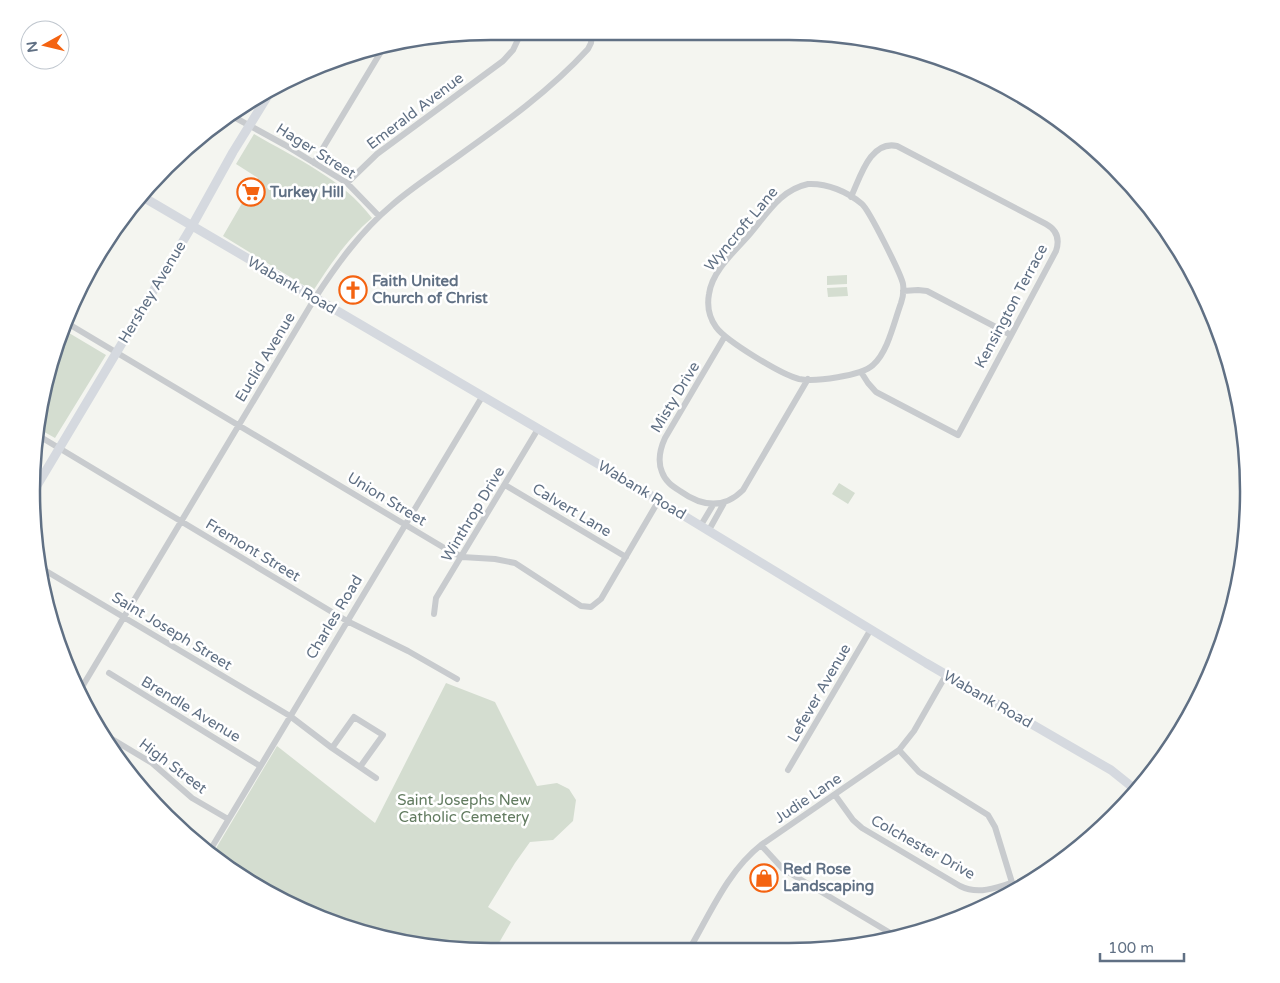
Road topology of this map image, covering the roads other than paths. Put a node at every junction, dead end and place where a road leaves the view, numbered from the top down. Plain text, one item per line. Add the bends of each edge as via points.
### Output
1 (518, 40) edge
2 (592, 40) edge
3 (380, 54) edge
4 (264, 101) edge
5 (237, 119) edge
6 (249, 125) junction
7 (314, 163) junction
8 (347, 183) junction
9 (851, 197) junction
10 (147, 200) edge
11 (380, 216) junction
12 (192, 226) junction
13 (903, 291) junction
14 (315, 298) junction
15 (71, 326) edge
16 (1011, 335) junction
17 (725, 336) junction
18 (116, 353) junction
19 (862, 372) junction
20 (808, 379) junction
21 (482, 397) junction
22 (239, 425) junction
23 (538, 429) junction
24 (43, 439) edge
25 (59, 448) junction
26 (40, 480) edge
27 (505, 485) junction
28 (659, 500) junction
29 (724, 503) junction
30 (713, 504) junction
31 (181, 521) junction
32 (405, 525) junction
33 (705, 528) junction
34 (462, 557) junction
35 (626, 557) junction
36 (48, 572) edge
37 (434, 614) dead end
38 (124, 617) junction
39 (347, 621) junction
40 (871, 629) junction
41 (109, 673) dead end
42 (946, 675) junction
43 (457, 679) dead end
44 (84, 684) edge
45 (290, 716) junction
46 (115, 741) edge
47 (332, 748) junction
48 (899, 750) junction
49 (260, 766) junction
50 (360, 767) junction
51 (788, 770) dead end
52 (376, 778) dead end
53 (1131, 786) edge
54 (835, 795) junction
55 (228, 820) junction
56 (761, 845) junction
57 (212, 846) edge
58 (1012, 884) edge
59 (1006, 887) edge
60 (887, 932) edge
61 (693, 943) edge

1 - 8 street, Emerald Avenue via 501,63 377,154
2 - 11 street, Euclid Avenue via 588,49 535,98
3 - 7 street
4 - 6 street, Hershey Avenue
5 - 6 street, Hager Street
6 - 7 street, Hager Street
6 - 12 street, Hershey Avenue
7 - 8 street, Hager Street
8 - 11 street, Hager Street
9 - 13 street, Wyncroft Lane via 866,208 900,277
9 - 16 street, Kensington Terrace via 873,155 880,148 892,145 1051,227 1057,234 1056,251
9 - 17 street, Wyncroft Lane via 829,186 815,184 792,189 780,198 712,282 708,300 710,315
10 - 12 street, Wabank Road
11 - 14 street, Euclid Avenue via 348,250
12 - 14 street, Wabank Road
12 - 18 street, Hershey Avenue
13 - 16 street via 927,292
13 - 19 street via 884,349 874,364
14 - 21 street, Wabank Road
14 - 22 street, Euclid Avenue
15 - 18 street, Union Street
16 - 19 street, Kensington Terrace via 958,435 876,392
17 - 20 street, Wyncroft Lane via 776,369 799,379
17 - 30 street, Misty Drive via 660,452 662,473 669,484 698,502
18 - 22 street, Union Street
18 - 25 street, Hershey Avenue
19 - 20 street, Wyncroft Lane
20 - 29 street via 743,490
21 - 23 street, Wabank Road
21 - 32 street, Charles Road
22 - 31 street, Euclid Avenue
22 - 32 street, Union Street
23 - 27 street, Winthrop Drive
23 - 28 street, Wabank Road
24 - 25 street, Fremont Street
25 - 26 street, Hershey Avenue
25 - 31 street, Fremont Street
27 - 34 street, Winthrop Drive
27 - 35 street, Calvert Lane
28 - 33 street, Wabank Road
28 - 35 street, Union Street
29 - 30 street
29 - 33 street
30 - 33 street
31 - 38 street, Euclid Avenue
31 - 39 street, Fremont Street
32 - 34 street, Union Street
32 - 39 street, Charles Road
33 - 40 street, Wabank Road
34 - 35 street, Union Street via 515,563 586,607 596,605 601,599
34 - 37 street, Winthrop Drive via 436,598
36 - 38 street, Saint Joseph Street
38 - 44 street, Euclid Avenue
38 - 45 street, Saint Joseph Street
39 - 43 street, Fremont Street
39 - 45 street, Charles Road
40 - 42 street, Wabank Road
40 - 51 street, Lefever Avenue
41 - 49 street, Brendle Avenue
42 - 48 street, Judie Lane via 914,731
42 - 53 street, Wabank Road via 1111,770
45 - 47 street, Saint Joseph Street
45 - 49 street, Charles Road
46 - 55 street, High Street via 152,763 192,798
47 - 50 street, Saint Joseph Street
47 - 50 street via 354,717 383,736
48 - 54 street, Judie Lane
48 - 58 street via 919,772 988,815 996,827
49 - 55 street, Charles Road
50 - 52 street, Saint Joseph Street
54 - 56 street, Judie Lane
54 - 59 street, Colchester Drive via 862,828 960,886 986,890
55 - 57 street, Charles Road
56 - 60 street via 783,869
56 - 61 street, Judie Lane via 732,875

